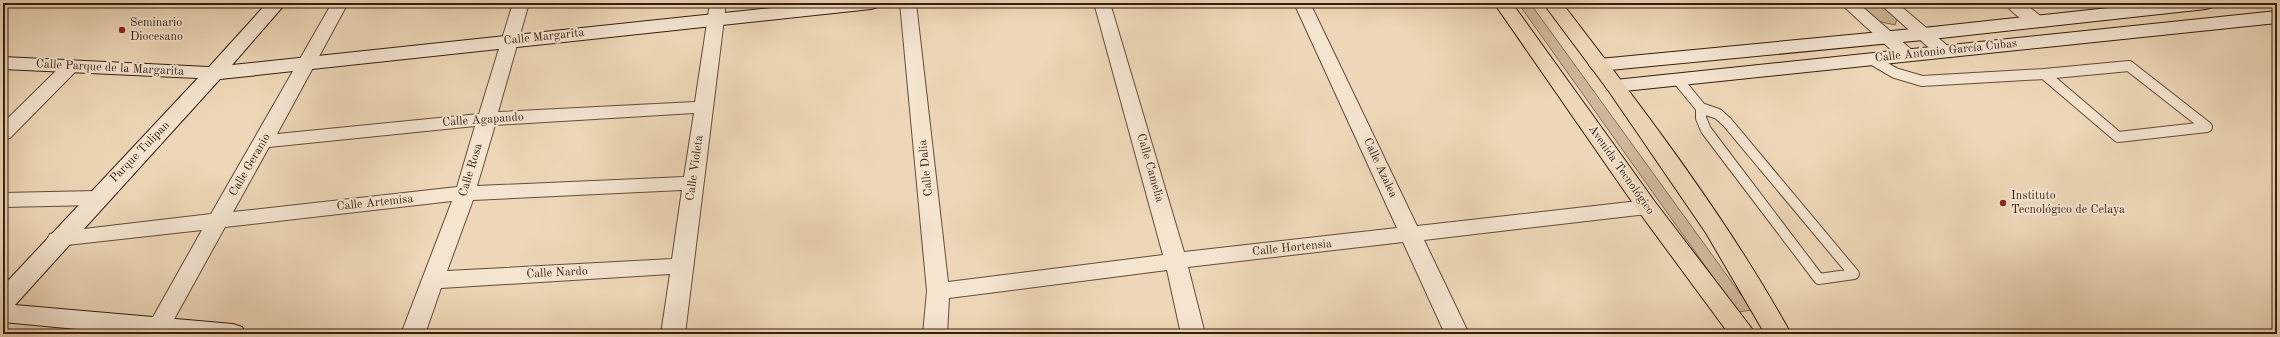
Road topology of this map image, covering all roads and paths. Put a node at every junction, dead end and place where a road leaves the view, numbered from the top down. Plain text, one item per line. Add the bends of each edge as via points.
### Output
1 (277, 3) edge
2 (340, 3) edge
3 (521, 3) edge
4 (871, 3) edge
5 (908, 3) edge
6 (1102, 3) edge
7 (1302, 3) edge
8 (1503, 3) edge
9 (1552, 3) edge
10 (1848, 3) edge
11 (1887, 3) edge
12 (2013, 3) edge
13 (2201, 4) edge
14 (2135, 7) edge
15 (717, 11) edge
16 (2277, 17) edge
17 (2039, 22) junction
18 (2226, 23) junction
19 (1923, 34) junction
20 (1887, 38) junction
21 (509, 40) junction
22 (1791, 47) junction
23 (1943, 51) junction
24 (1907, 55) junction
25 (1871, 58) junction
26 (308, 62) junction
27 (3, 63) edge
28 (1599, 65) junction
29 (1808, 65) junction
30 (71, 66) junction
31 (216, 73) junction
32 (2044, 74) junction
33 (1678, 80) junction
34 (1615, 86) junction
35 (703, 107) junction
36 (1701, 108) junction
37 (487, 119) junction
38 (3, 134) edge
39 (264, 141) junction
40 (692, 183) junction
41 (465, 193) junction
42 (96, 198) junction
43 (3, 200) edge
44 (1647, 207) junction
45 (219, 220) junction
46 (1411, 234) junction
47 (58, 239) junction
48 (1176, 261) junction
49 (682, 266) junction
50 (433, 280) junction
51 (938, 291) junction
52 (3, 302) edge
53 (3, 313) edge
54 (159, 326) junction
55 (233, 334) edge
56 (413, 334) edge
57 (673, 334) edge
58 (935, 334) edge
59 (1193, 334) edge
60 (1457, 334) edge
61 (1743, 334) edge
62 (1778, 334) edge

1 - 31 main road, Parque Tulipan
2 - 26 street, Calle Geranio
3 - 21 street, Calle Rosa
4 - 15 main road, Calle Margarita
5 - 51 street, Calle Dalia
6 - 48 street, Calle Camelia
7 - 46 street, Calle Azalea
8 - 44 main road, Avenida Tecnológico
9 - 28 main road
10 - 20 street
11 - 19 street
12 - 17 street
13 - 14 main road, Calle Antonio García Cubas
13 - 18 main road
14 - 17 main road, Calle Antonio García Cubas
15 - 21 main road, Calle Margarita
15 - 35 street, Calle Violeta
16 - 18 main road, Calle Antonio García Cubas
17 - 19 main road, Calle Antonio García Cubas
18 - 23 main road, Calle Antonio García Cubas
19 - 20 main road, Calle Antonio García Cubas
19 - 23 street
20 - 22 main road, Calle Antonio García Cubas
20 - 24 street
21 - 26 main road, Calle Margarita
21 - 37 street, Calle Rosa
22 - 28 main road, Calle Antonio García Cubas
22 - 29 main road
23 - 24 main road, Calle Antonio García Cubas
24 - 25 main road, Calle Antonio García Cubas
25 - 29 main road, Calle Antonio García Cubas
25 - 32 lane via 1886,70 1905,78 1922,81
26 - 31 main road, Calle Margarita
26 - 39 street, Calle Geranio
27 - 30 main road, Calle Parque de la Margarita
28 - 34 main road
29 - 33 main road, Calle Antonio García Cubas
30 - 31 main road, Calle Parque de la Margarita
30 - 38 street
31 - 42 main road, Parque Tulipan
32 - 32 lane via 2129,66 2207,127 2118,137
33 - 34 main road, Calle Antonio García Cubas
33 - 36 lane
34 - 62 main road via 1715,228
35 - 37 street, Calle Agapando
35 - 40 street, Calle Violeta
36 - 36 lane via 1701,118 1706,130 1819,279 1854,274 1727,122 1718,114
37 - 39 street, Calle Agapando
37 - 41 street, Calle Rosa
39 - 45 street, Calle Geranio
40 - 41 street, Calle Artemisa
40 - 49 street, Calle Violeta
41 - 45 street, Calle Artemisa
41 - 50 street, Calle Rosa
42 - 43 street
42 - 47 main road, Parque Tulipan
44 - 46 street, Calle Hortensia
44 - 61 main road, Avenida Tecnológico
45 - 47 street, Calle Artemisa
45 - 54 street, Calle Geranio
46 - 48 street, Calle Hortensia
46 - 60 street, Calle Azalea
47 - 52 main road, Parque Tulipan
48 - 51 street, Calle Hortensia
48 - 59 street, Calle Camelia
49 - 50 street, Calle Nardo
49 - 57 street, Calle Violeta
50 - 56 street, Calle Rosa
51 - 58 street, Calle Dalia
53 - 54 main road
54 - 55 main road

